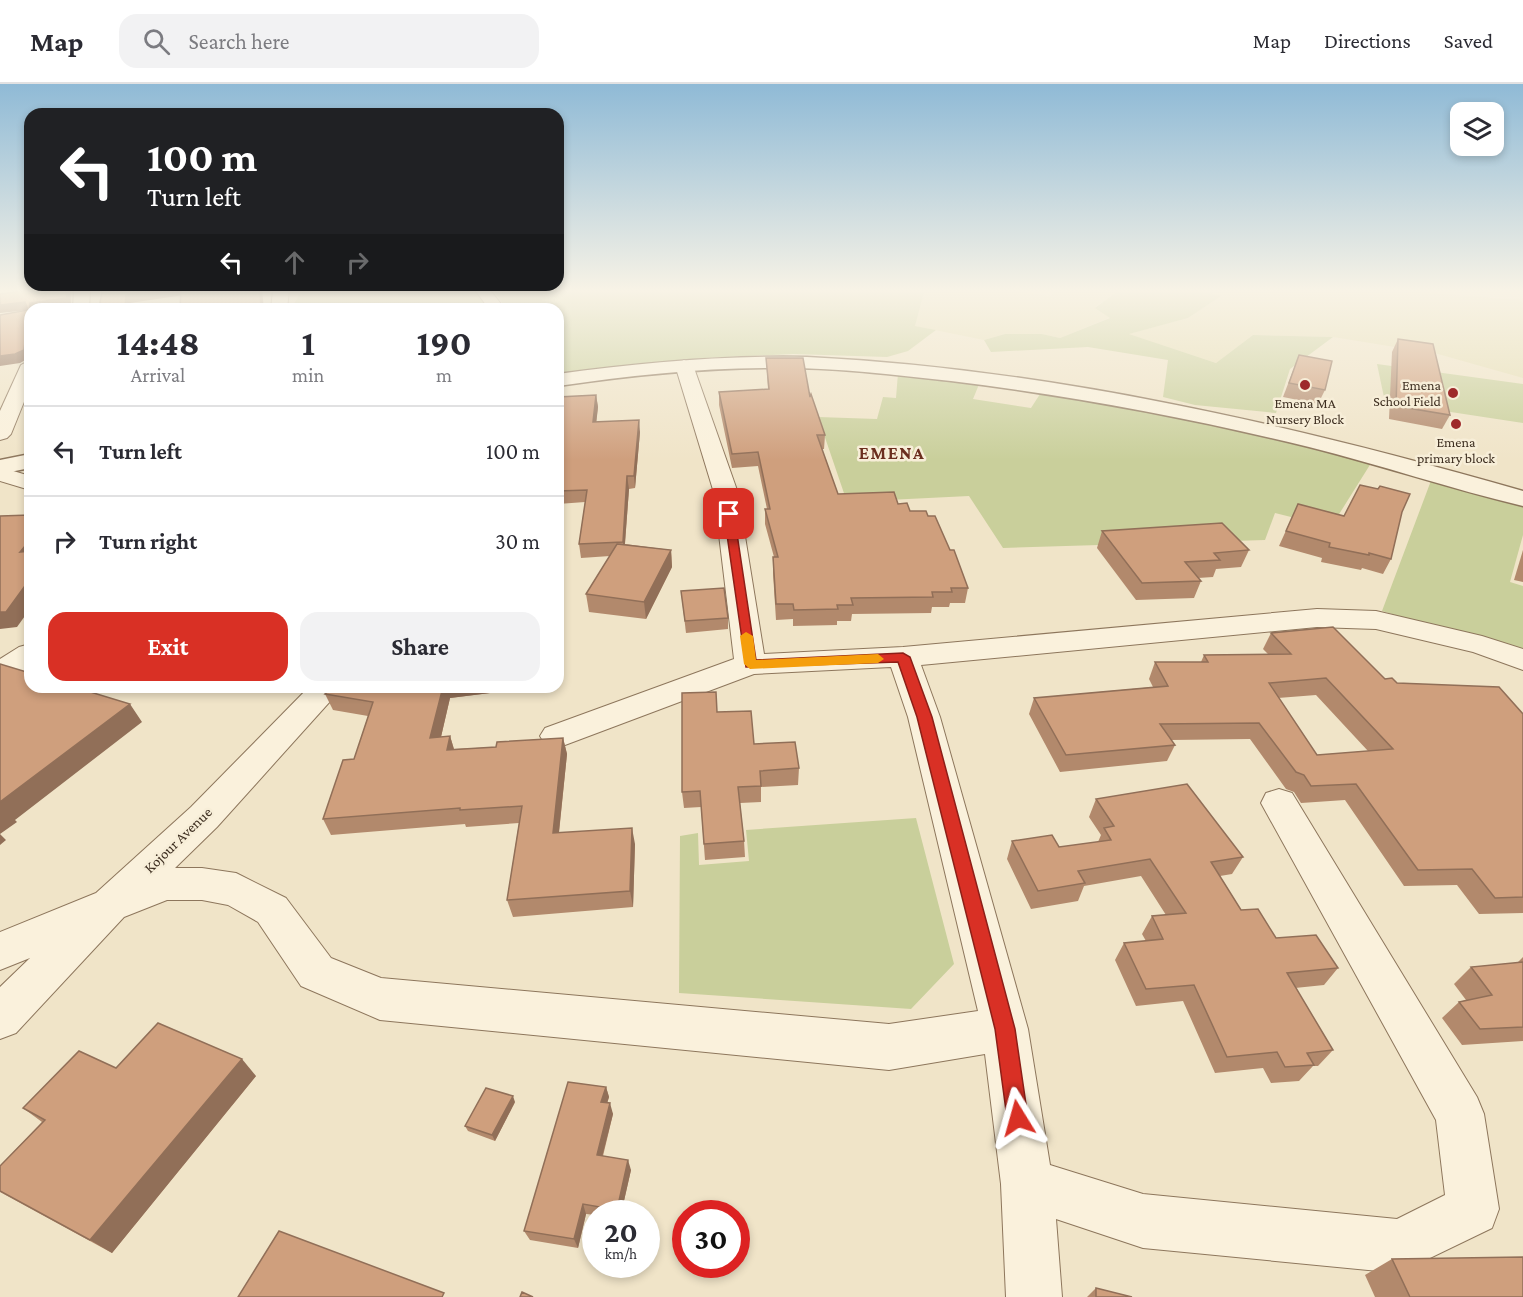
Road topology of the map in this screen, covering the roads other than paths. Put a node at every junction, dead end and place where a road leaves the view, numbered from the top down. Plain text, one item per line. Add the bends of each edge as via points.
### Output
1 (684, 365) junction
2 (24, 372) edge
3 (564, 379) edge
4 (0, 434) edge
5 (24, 462) edge
6 (0, 467) edge
7 (0, 474) edge
8 (24, 481) edge
9 (1523, 499) edge
10 (24, 652) edge
11 (0, 654) edge
12 (24, 656) edge
13 (903, 657) junction
14 (1523, 660) edge
15 (750, 664) junction
16 (0, 673) edge
17 (321, 693) edge
18 (557, 736) edge
19 (1279, 802) dead end
20 (110, 905) junction
21 (0, 951) edge
22 (0, 1018) edge
23 (1005, 1029) junction
24 (1027, 1184) junction
25 (1034, 1297) edge

1 - 3 street
1 - 9 street via 785,362 907,370 1035,385 1277,431
1 - 15 street via 726,493
2 - 4 street
5 - 6 street
7 - 8 street
10 - 11 street
12 - 16 street
13 - 14 street via 1317,618 1376,620 1482,645
13 - 15 street
13 - 23 street via 924,717
15 - 18 street
17 - 20 street, Kojour Avenue via 204,817
19 - 24 street via 1460,1114 1473,1209 1399,1246 1143,1221
20 - 21 street, Kojour Avenue
20 - 22 street
20 - 23 street via 166,884 202,884 237,890 272,910 316,972 380,999 889,1047
23 - 24 street
24 - 25 street

